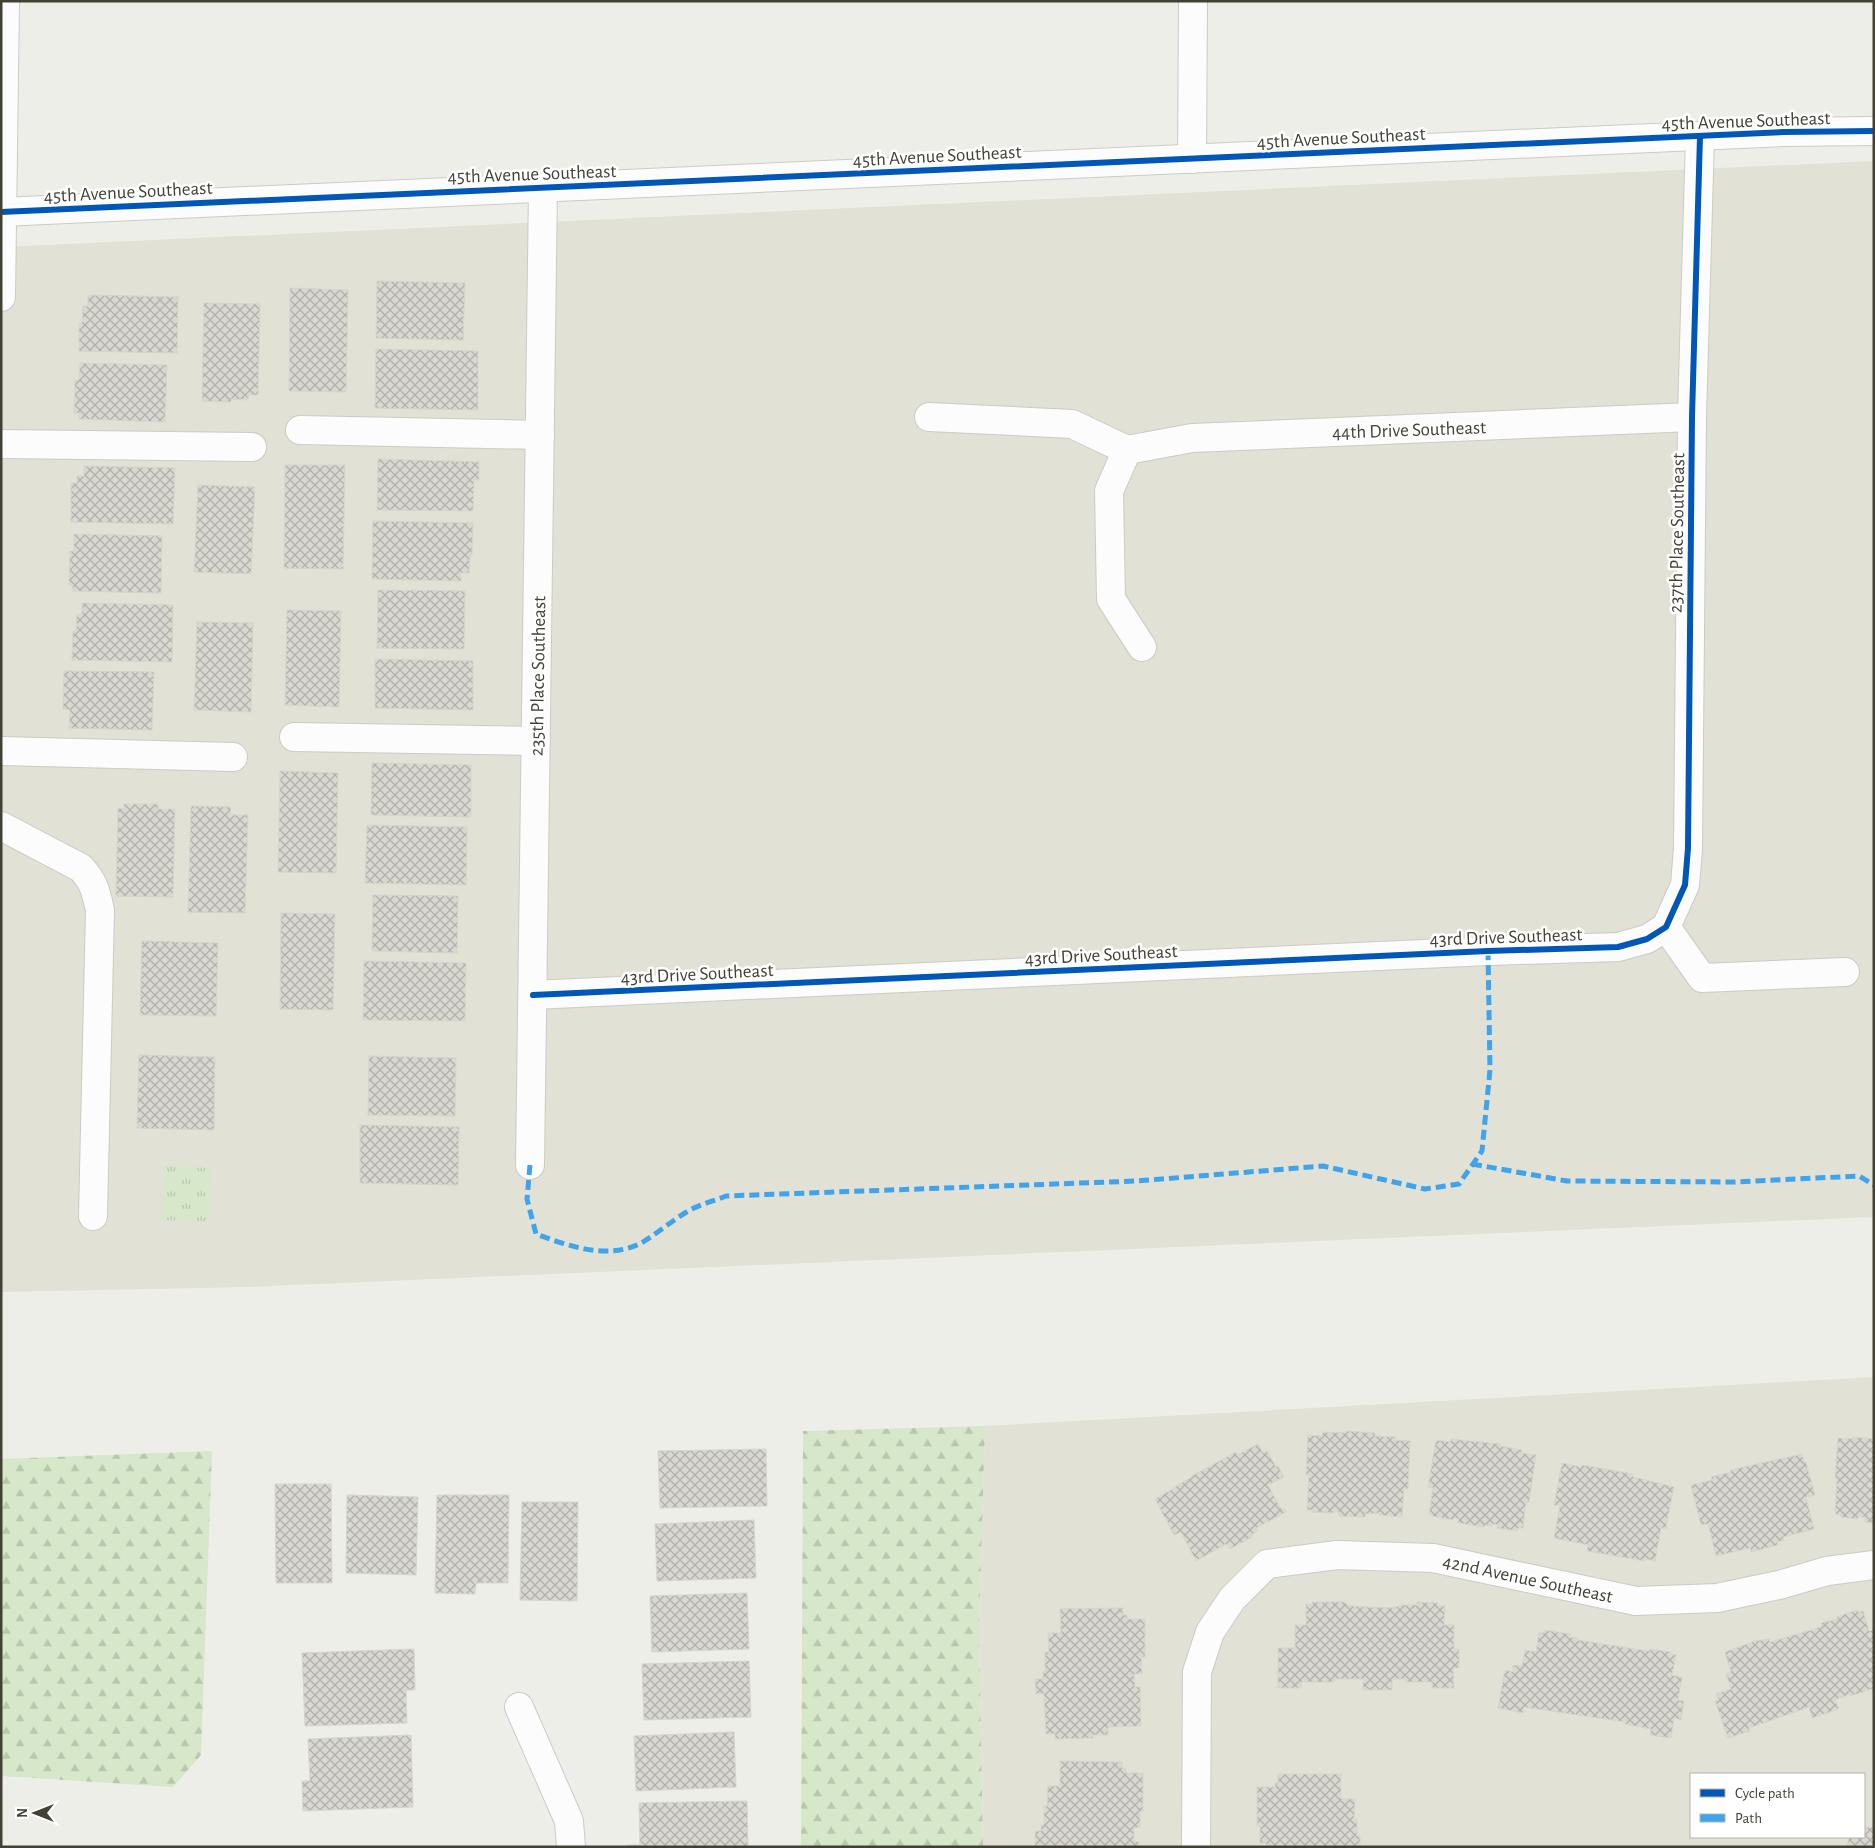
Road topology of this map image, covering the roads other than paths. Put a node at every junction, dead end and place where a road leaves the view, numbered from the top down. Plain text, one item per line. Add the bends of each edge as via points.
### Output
1 (5, 1) edge
2 (1193, 1) edge
3 (1874, 130) edge
4 (1700, 136) junction
5 (1192, 159) junction
6 (543, 188) junction
7 (2, 212) edge
8 (1, 297) edge
9 (929, 417) dead end
10 (1692, 417) junction
11 (300, 430) dead end
12 (540, 435) junction
13 (1, 444) edge
14 (252, 447) dead end
15 (1127, 450) junction
16 (1142, 647) dead end
17 (294, 737) dead end
18 (536, 741) junction
19 (1, 751) edge
20 (233, 757) dead end
21 (1, 826) edge
22 (1666, 927) junction
23 (1845, 972) dead end
24 (533, 995) junction
25 (530, 1165) dead end
26 (93, 1216) dead end
27 (1874, 1565) edge
28 (519, 1707) dead end
29 (571, 1847) edge
30 (1196, 1847) edge

1 - 7 street
2 - 5 street
3 - 4 street, 45th Avenue Southeast
4 - 5 street, 45th Avenue Southeast
4 - 10 street, 237th Place Southeast
5 - 6 street, 45th Avenue Southeast
6 - 7 street, 45th Avenue Southeast
6 - 12 street, 235th Place Southeast
7 - 8 street
9 - 15 street via 1072,424
10 - 15 street, 44th Drive Southeast via 1192,438
10 - 22 street, 237th Place Southeast via 1688,848 1686,884
11 - 12 street
12 - 18 street, 235th Place Southeast
13 - 14 street
15 - 16 street via 1109,491 1111,598
17 - 18 street
18 - 24 street, 235th Place Southeast
19 - 20 street
21 - 26 street via 81,868 95,887 100,910
22 - 23 street via 1702,978
22 - 24 street, 43rd Drive Southeast via 1647,939 1618,947 1488,950
24 - 25 street, 235th Place Southeast
27 - 30 street, 42nd Avenue Southeast via 1827,1570 1779,1585 1717,1598 1636,1601 1433,1558 1337,1555 1267,1564 1232,1599 1210,1632 1197,1672
28 - 29 street via 569,1822

